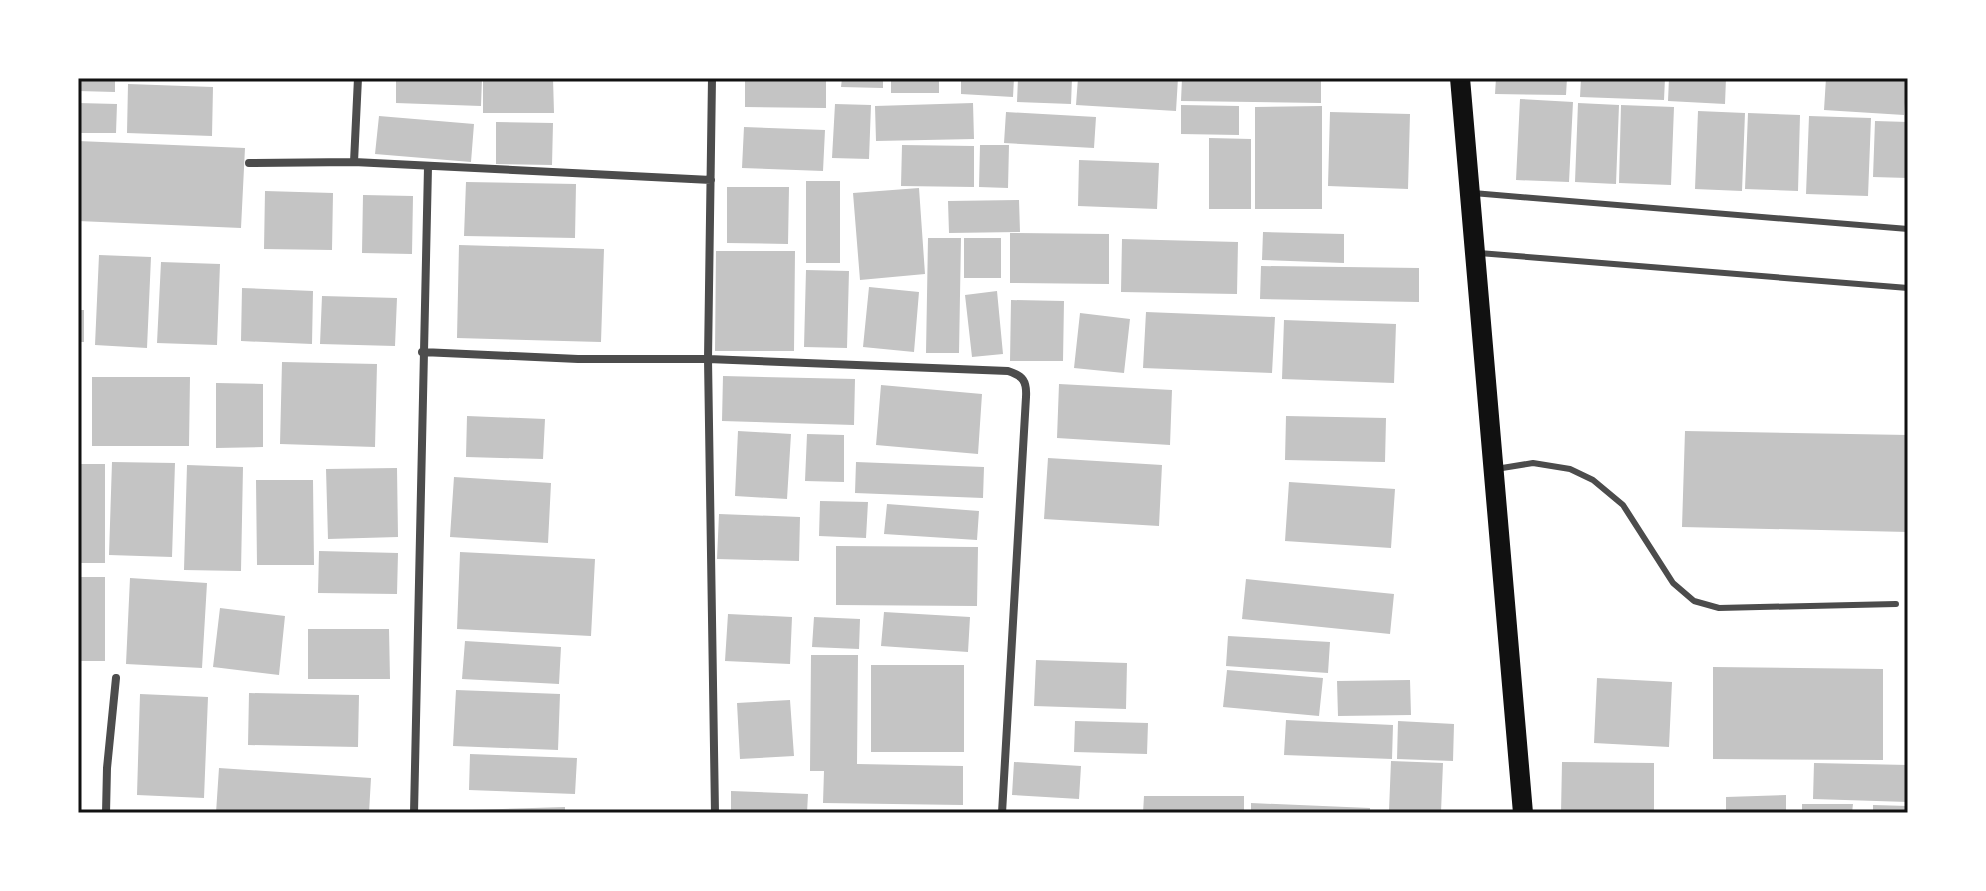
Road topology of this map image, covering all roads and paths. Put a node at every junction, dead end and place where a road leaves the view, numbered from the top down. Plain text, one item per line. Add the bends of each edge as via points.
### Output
1 (358, 78) edge
2 (712, 78) edge
3 (1460, 78) edge
4 (354, 162) junction
5 (249, 163) dead end
6 (428, 167) junction
7 (711, 180) junction
8 (1470, 193) junction
9 (1908, 229) edge
10 (1476, 253) junction
11 (1908, 288) edge
12 (422, 352) junction
13 (708, 359) junction
14 (1492, 470) junction
15 (1896, 604) dead end
16 (116, 678) dead end
17 (106, 813) edge
18 (414, 813) edge
19 (715, 813) edge
20 (1002, 813) edge
21 (1523, 813) edge

1 - 4 street
2 - 7 street
3 - 8 main road
4 - 5 street
4 - 6 street
6 - 7 street
6 - 12 street
7 - 13 street
8 - 9 lane
8 - 10 main road
10 - 11 lane
10 - 14 main road
12 - 13 street
12 - 18 street
13 - 19 street
13 - 20 street via 1008,371 1027,384
14 - 15 lane via 1533,463 1570,469 1593,480 1623,505 1673,583 1694,601 1719,608
14 - 21 main road
16 - 17 street

